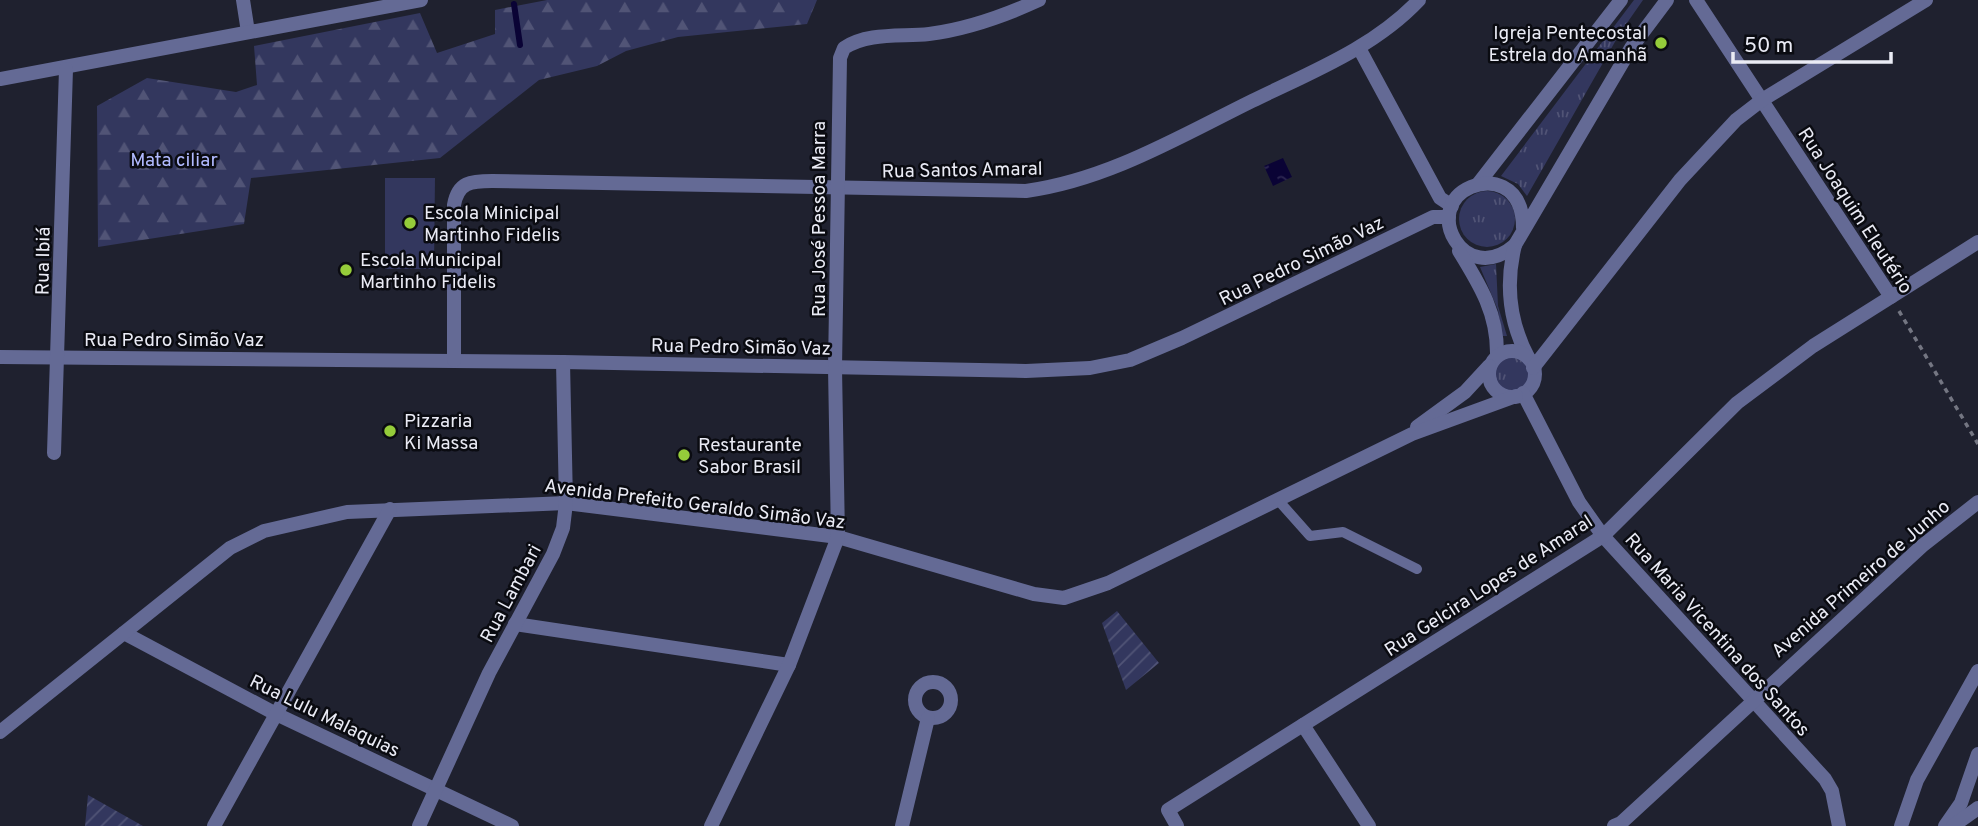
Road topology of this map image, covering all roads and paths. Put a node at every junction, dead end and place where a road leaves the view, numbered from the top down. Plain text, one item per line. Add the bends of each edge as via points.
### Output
1 (243, 0) edge
2 (421, 0) edge
3 (1039, 0) edge
4 (1419, 0) edge
5 (1621, 0) edge
6 (1667, 0) edge
7 (1696, 0) edge
8 (1926, 0) edge
9 (248, 32) junction
10 (1359, 48) junction
11 (66, 69) junction
12 (0, 79) edge
13 (1762, 100) junction
14 (1478, 184) junction
15 (838, 189) junction
16 (1450, 211) junction
17 (1523, 228) junction
18 (1455, 241) junction
19 (1978, 242) edge
20 (1515, 245) junction
21 (1891, 297) junction
22 (0, 356) edge
23 (59, 358) junction
24 (1494, 359) junction
25 (454, 360) junction
26 (563, 362) junction
27 (1532, 364) junction
28 (835, 368) junction
29 (1519, 395) junction
30 (1407, 437) junction
31 (1978, 444) edge
32 (54, 453) dead end
33 (1278, 500) junction
34 (1978, 502) edge
35 (566, 503) junction
36 (390, 509) junction
37 (1603, 536) junction
38 (838, 537) junction
39 (1418, 569) dead end
40 (515, 624) junction
41 (124, 633) junction
42 (789, 665) junction
43 (1978, 671) edge
44 (1752, 700) junction
45 (276, 714) junction
46 (928, 718) dead end
47 (1303, 725) junction
48 (0, 732) edge
49 (1978, 754) edge
50 (437, 791) junction
51 (1978, 808) edge
52 (214, 826) edge
53 (419, 826) edge
54 (512, 826) edge
55 (711, 826) edge
56 (902, 826) edge
57 (1177, 826) edge
58 (1369, 826) edge
59 (1614, 826) edge
60 (1839, 826) edge
61 (1900, 826) edge
62 (1945, 826) edge
63 (1953, 826) edge

1 - 9 street
2 - 9 street
3 - 15 street, Rua José Pessoa Marra via 980,24 931,34 861,39 844,48 838,70
4 - 10 street, Rua Santos Amaral
5 - 14 street
6 - 17 street via 1631,48
7 - 13 street, Rua Joaquim Eleutério
8 - 13 street
9 - 11 street
10 - 15 street, Rua Santos Amaral via 1151,151 1064,186 1026,191
10 - 16 street
11 - 12 street
11 - 23 street, Rua Ibiá
13 - 21 street, Rua Joaquim Eleutério
13 - 27 street via 1736,120 1680,180
14 - 16 street via 1458,196
14 - 17 street via 1490,183 1512,194 1520,204
15 - 25 street, Rua Santos Amaral via 473,181 459,188 454,205
15 - 28 street, Rua José Pessoa Marra
16 - 18 street
16 - 28 street, Rua Pedro Simão Vaz via 1130,360 1090,368 1026,371
17 - 20 street
18 - 20 street via 1472,256 1484,258
18 - 24 street via 1485,291 1497,337
19 - 21 street, Rua Gelcira Lopes de Amaral
20 - 27 street via 1509,285 1513,317 1518,339
21 - 31 path, Rua Joaquim Eleutério
21 - 37 street, Rua Gelcira Lopes de Amaral via 1813,346 1737,403
22 - 23 street, Rua Pedro Simão Vaz
23 - 25 street, Rua Pedro Simão Vaz
23 - 32 street, Rua Ibiá
24 - 27 street via 1511,351 1525,355
24 - 29 street via 1491,384 1502,394
24 - 30 street via 1465,392
25 - 26 street, Rua Pedro Simão Vaz
26 - 28 street, Rua Pedro Simão Vaz
26 - 35 street, Rua Lambari
27 - 29 street via 1533,382
28 - 38 street, Rua José Pessoa Marra
29 - 30 street
29 - 37 street, Rua Maria Vicentina dos Santos
30 - 33 street, Avenida Prefeito Geraldo Simão Vaz
33 - 38 street, Avenida Prefeito Geraldo Simão Vaz via 1108,583 1064,598 1034,594
33 - 39 lane via 1310,536 1343,532
34 - 44 street, Avenida Primeiro de Junho via 1922,546
35 - 36 street, Avenida Prefeito Geraldo Simão Vaz
35 - 38 street, Avenida Prefeito Geraldo Simão Vaz
35 - 40 street, Rua Lambari via 553,554
36 - 41 street, Avenida Prefeito Geraldo Simão Vaz via 317,517 264,531 230,548
36 - 45 street
37 - 44 street, Rua Maria Vicentina dos Santos
37 - 47 street, Rua Gelcira Lopes de Amaral
38 - 42 street, Rua José Pessoa Marra
40 - 42 street
40 - 50 street, Rua Lambari
41 - 45 street, Rua Lulu Malaquias
41 - 48 street, Avenida Prefeito Geraldo Simão Vaz
42 - 55 street, Rua José Pessoa Marra
43 - 61 street via 1917,780
44 - 59 street, Avenida Primeiro de Junho
44 - 60 street, Rua Maria Vicentina dos Santos via 1825,779
45 - 50 street, Rua Lulu Malaquias
45 - 52 street
46 - 56 street
47 - 57 street, Rua Gelcira Lopes de Amaral via 1168,810
47 - 58 street
49 - 62 street via 1961,803
50 - 53 street, Rua Lambari
50 - 54 street, Rua Lulu Malaquias
51 - 63 street

